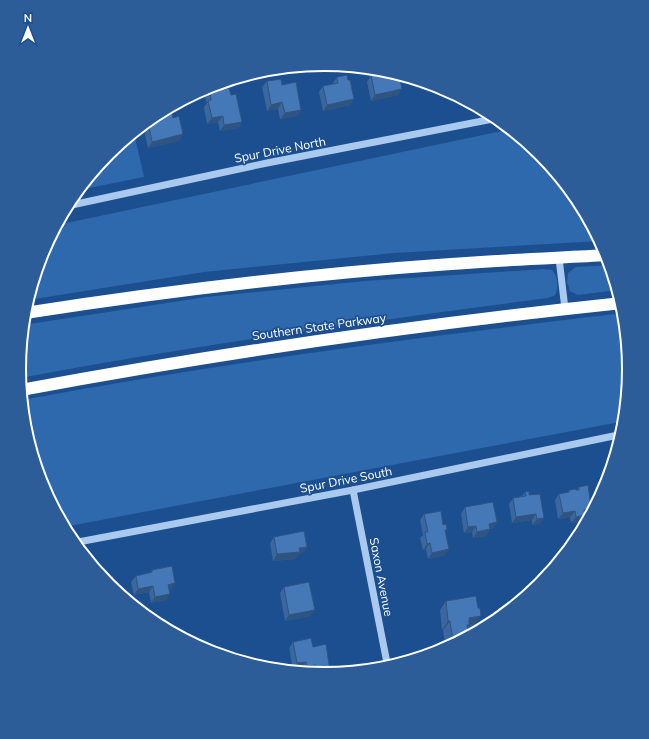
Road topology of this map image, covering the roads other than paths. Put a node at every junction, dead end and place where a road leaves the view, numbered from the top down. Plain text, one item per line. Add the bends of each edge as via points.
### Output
1 (488, 120) edge
2 (76, 204) edge
3 (600, 255) edge
4 (559, 258) junction
5 (615, 304) edge
6 (565, 309) junction
7 (32, 312) edge
8 (27, 389) edge
9 (615, 436) edge
10 (353, 490) junction
11 (81, 542) edge
12 (387, 661) edge

1 - 2 street, Spur Drive North via 267,163
3 - 4 highway
4 - 6 street
4 - 7 highway via 451,264 248,283 119,298
5 - 6 highway, Southern State Parkway
6 - 8 highway, Southern State Parkway via 262,350
9 - 10 street, Spur Drive South
10 - 11 street, Spur Drive South
10 - 12 street, Saxon Avenue

